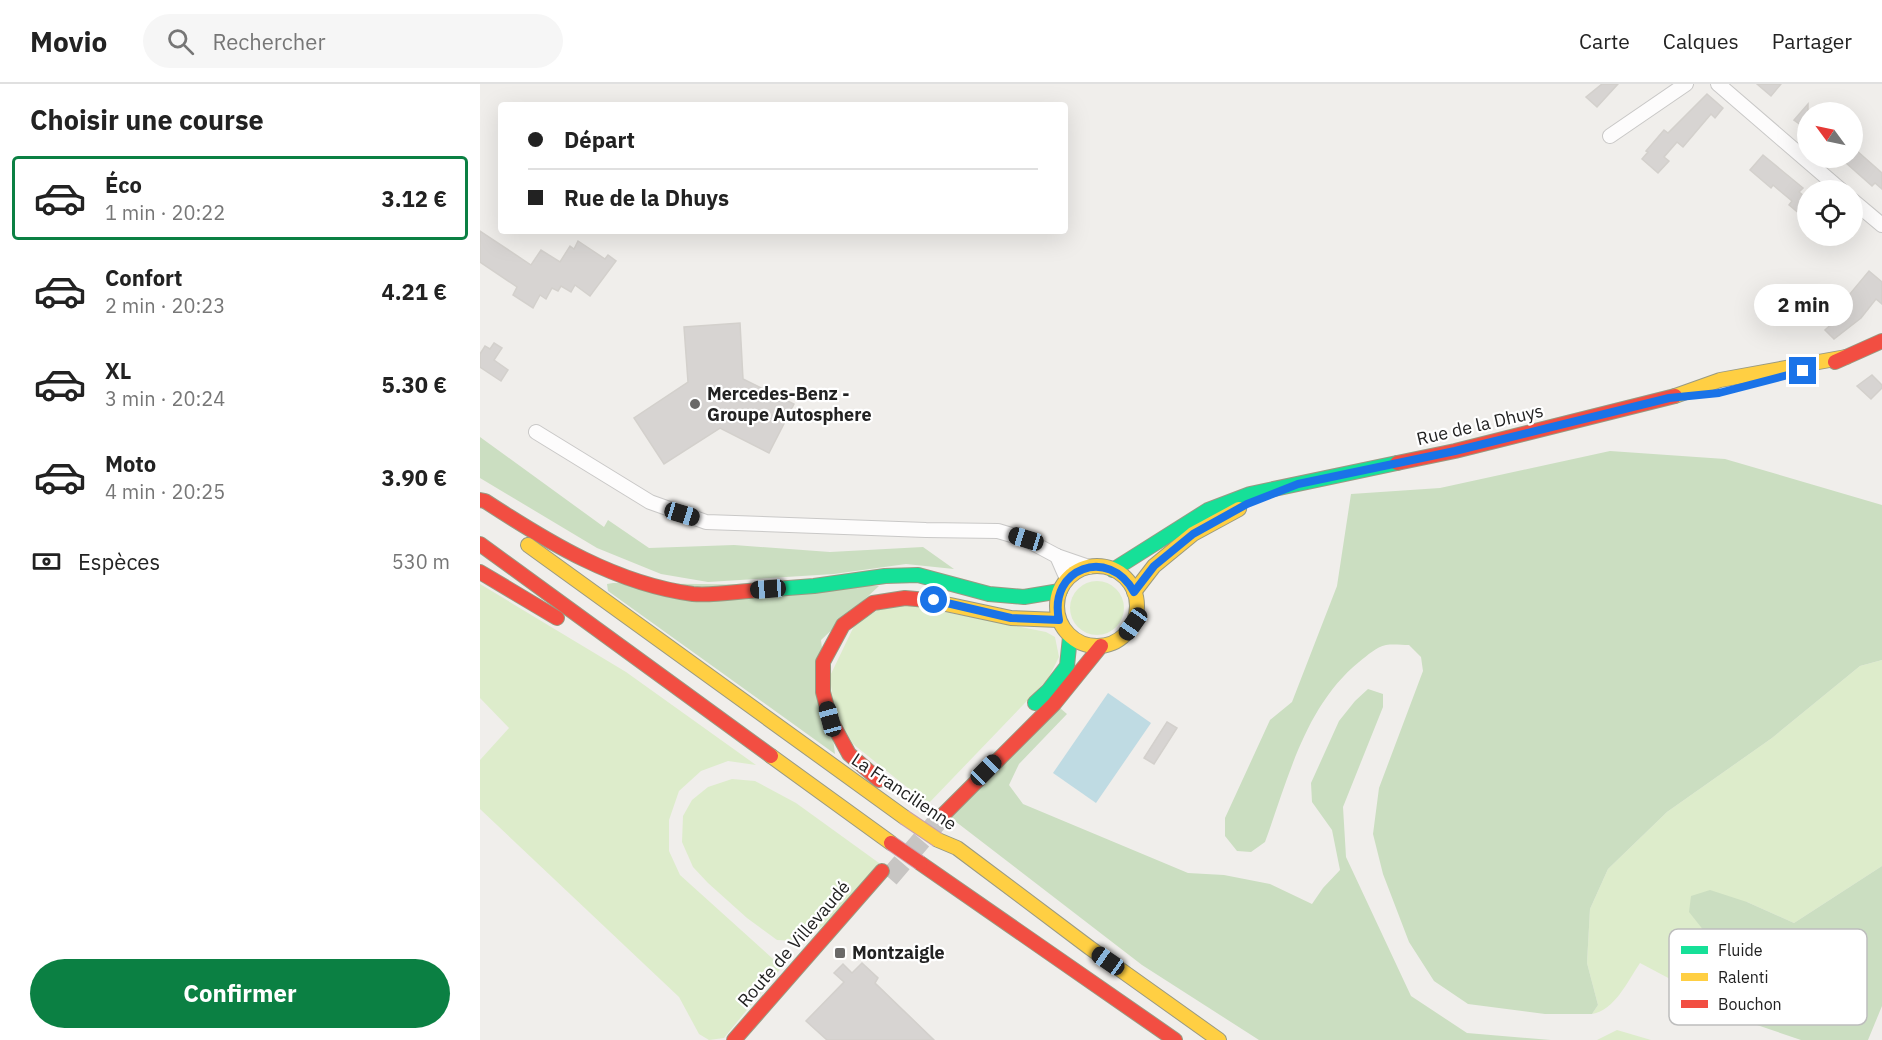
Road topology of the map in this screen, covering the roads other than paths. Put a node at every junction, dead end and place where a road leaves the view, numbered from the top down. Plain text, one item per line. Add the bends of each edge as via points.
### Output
1 (1686, 84) edge
2 (1718, 84) edge
3 (1610, 136) dead end
4 (1829, 180) edge
5 (1863, 209) edge
6 (1882, 225) edge
7 (1882, 341) edge
8 (536, 432) dead end
9 (1298, 484) junction
10 (480, 500) edge
11 (480, 513) edge
12 (480, 544) edge
13 (1057, 555) junction
14 (1089, 567) junction
15 (1113, 570) junction
16 (480, 572) edge
17 (1063, 585) junction
18 (1134, 592) junction
19 (1059, 620) junction
20 (1070, 637) junction
21 (1101, 646) junction
22 (635, 656) junction
23 (1025, 713) dead end
24 (1009, 729) dead end
25 (909, 812) junction
26 (734, 1040) edge
27 (749, 1040) edge
28 (1175, 1040) edge
29 (1218, 1040) edge

1 - 3 street
2 - 4 street
5 - 6 street
7 - 9 main road, Rue de la Dhuys via 1823,367 1719,393 1669,398 1455,451
8 - 13 street via 650,502 706,522 998,531 1026,539
9 - 15 main road, Rue de la Dhuys via 1250,494 1208,510
9 - 18 main road, Rue de la Dhuys via 1247,504 1193,534 1154,566
10 - 17 main road via 624,579 694,594 918,575 989,594 1024,597
11 - 25 main road, La Francilienne
12 - 22 main road
13 - 14 street
13 - 17 street
14 - 15 main road
14 - 17 main road via 1077,571
15 - 18 main road via 1122,575
16 - 22 main road via 612,651
17 - 19 main road via 1057,610
18 - 21 main road via 1133,624 1125,635
19 - 20 main road
19 - 25 main road via 1011,618 934,600 905,598 873,603 843,626 823,662 823,692 830,719 849,754
20 - 21 main road via 1079,643
20 - 23 main road via 1067,666
21 - 24 main road via 1054,704 940,812
22 - 28 main road, bridge via 891,843
25 - 29 main road, La Francilienne
26 - 27 main road, Route de Villevaudé via 886,874

